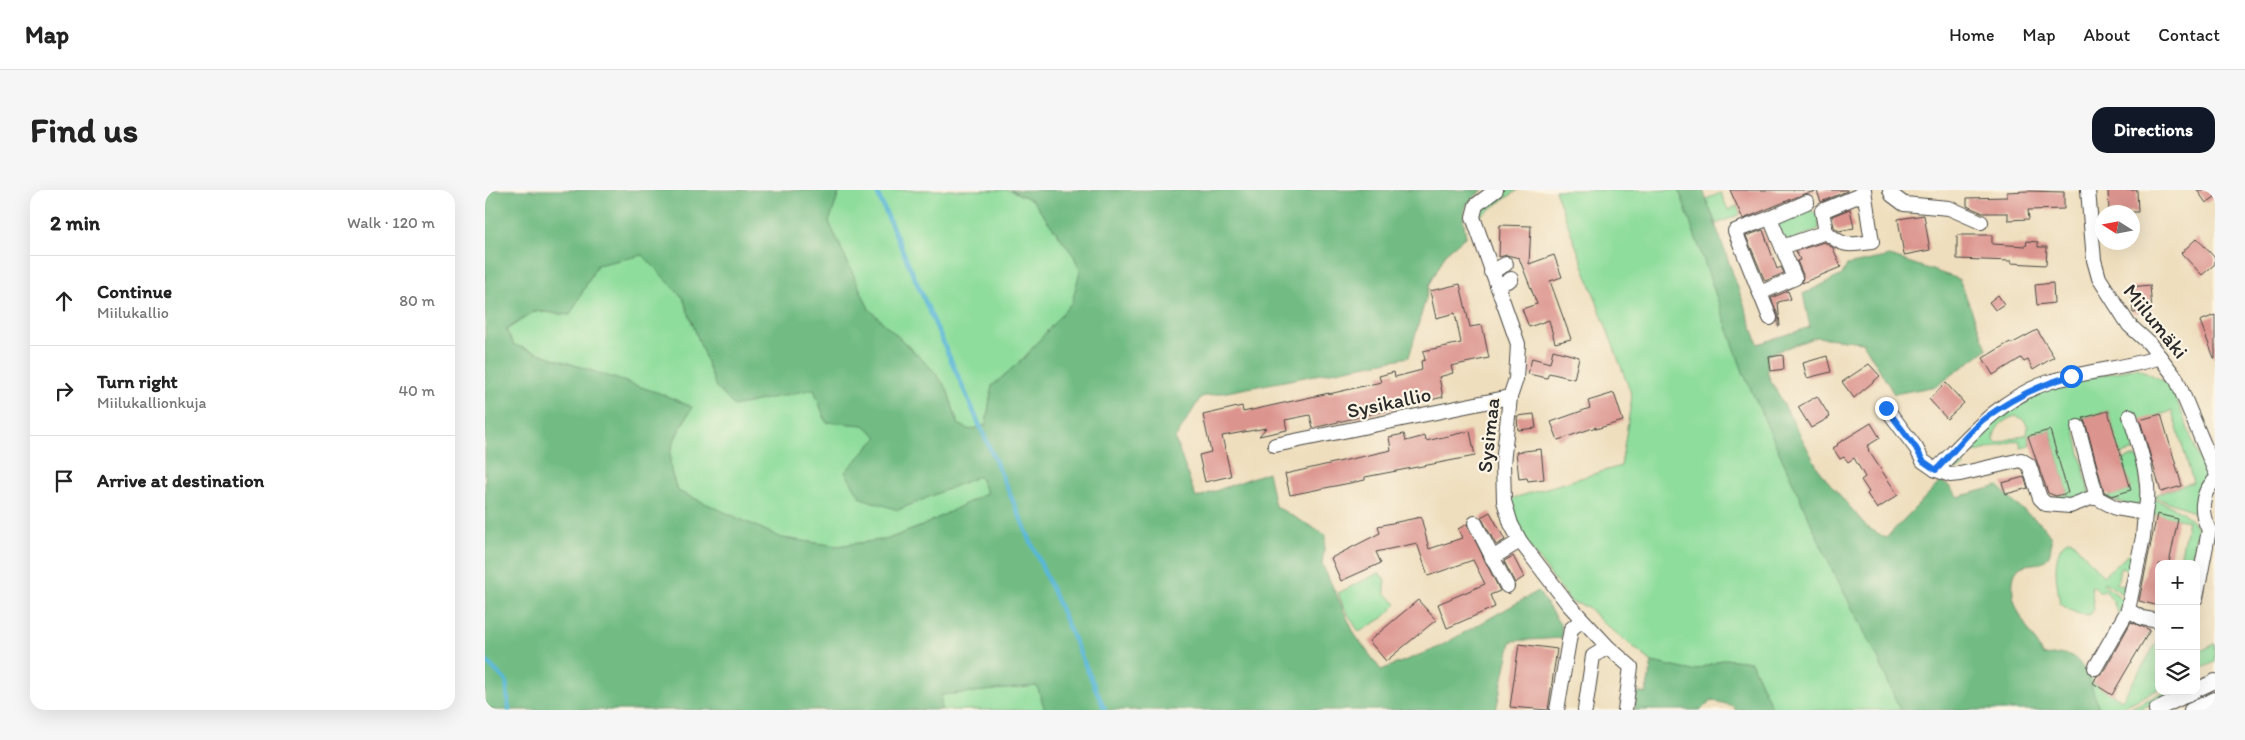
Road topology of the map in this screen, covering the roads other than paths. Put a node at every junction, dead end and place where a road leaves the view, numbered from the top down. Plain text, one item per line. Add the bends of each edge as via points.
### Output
1 (1495, 190) edge
2 (1890, 190) edge
3 (2088, 190) edge
4 (1805, 196) edge
5 (1822, 211) junction
6 (1770, 218) junction
7 (1981, 222) dead end
8 (1826, 232) junction
9 (1782, 247) junction
10 (1506, 264) dead end
11 (1491, 272) junction
12 (1511, 280) dead end
13 (1497, 286) junction
14 (1760, 293) junction
15 (1770, 318) dead end
16 (2160, 357) junction
17 (1511, 397) junction
18 (1886, 408) dead end
19 (2130, 416) dead end
20 (2078, 427) dead end
21 (1275, 445) dead end
22 (1936, 470) junction
23 (2215, 471) edge
24 (2215, 480) edge
25 (2097, 498) junction
26 (2145, 513) junction
27 (1475, 523) dead end
28 (1520, 541) junction
29 (1492, 558) junction
30 (2200, 577) edge
31 (1507, 586) dead end
32 (2128, 610) junction
33 (2155, 620) edge
34 (1586, 625) junction
35 (1608, 647) junction
36 (2095, 668) dead end
37 (2215, 681) edge
38 (2200, 688) edge
39 (2187, 695) edge
40 (2215, 699) edge
41 (2160, 709) edge
42 (1557, 710) edge
43 (1585, 710) edge
44 (1625, 710) edge
45 (2191, 710) edge

1 - 11 street, Sysimaa via 1473,211 1474,224
2 - 7 street via 1904,204 1949,208
3 - 16 street, Miilumäki via 2094,260 2099,278 2129,325
4 - 5 street via 1815,209
4 - 6 street
5 - 8 street
5 - 8 street via 1858,196 1864,190 1872,242 1848,246
6 - 9 street
6 - 14 street via 1735,231
8 - 9 street
9 - 14 street via 1795,278
10 - 11 street
11 - 13 street, Sysimaa
12 - 13 street
13 - 17 street, Sysimaa via 1518,344 1516,379
14 - 15 street
16 - 22 street via 2047,382 2025,392 1983,420
16 - 23 street, Miilumäki via 2176,378
17 - 21 street, Sysikallio
17 - 28 street, Sysimaa via 1503,464 1504,501
18 - 22 street via 1923,461
19 - 26 street via 2149,483
20 - 25 street
22 - 25 street via 1950,476 2021,460 2029,465 2040,498 2046,504 2070,506
24 - 30 street via 2205,494 2202,506 2209,530
25 - 26 street via 2116,508
26 - 32 street
27 - 29 street
28 - 29 street
28 - 34 street, Sysimaa
29 - 31 street
32 - 33 street
32 - 36 street
34 - 35 street, Sysimaa
34 - 42 street via 1571,629
35 - 43 street via 1593,656
35 - 44 street, Sysimaa via 1631,668
37 - 38 street
39 - 41 street
40 - 45 street

